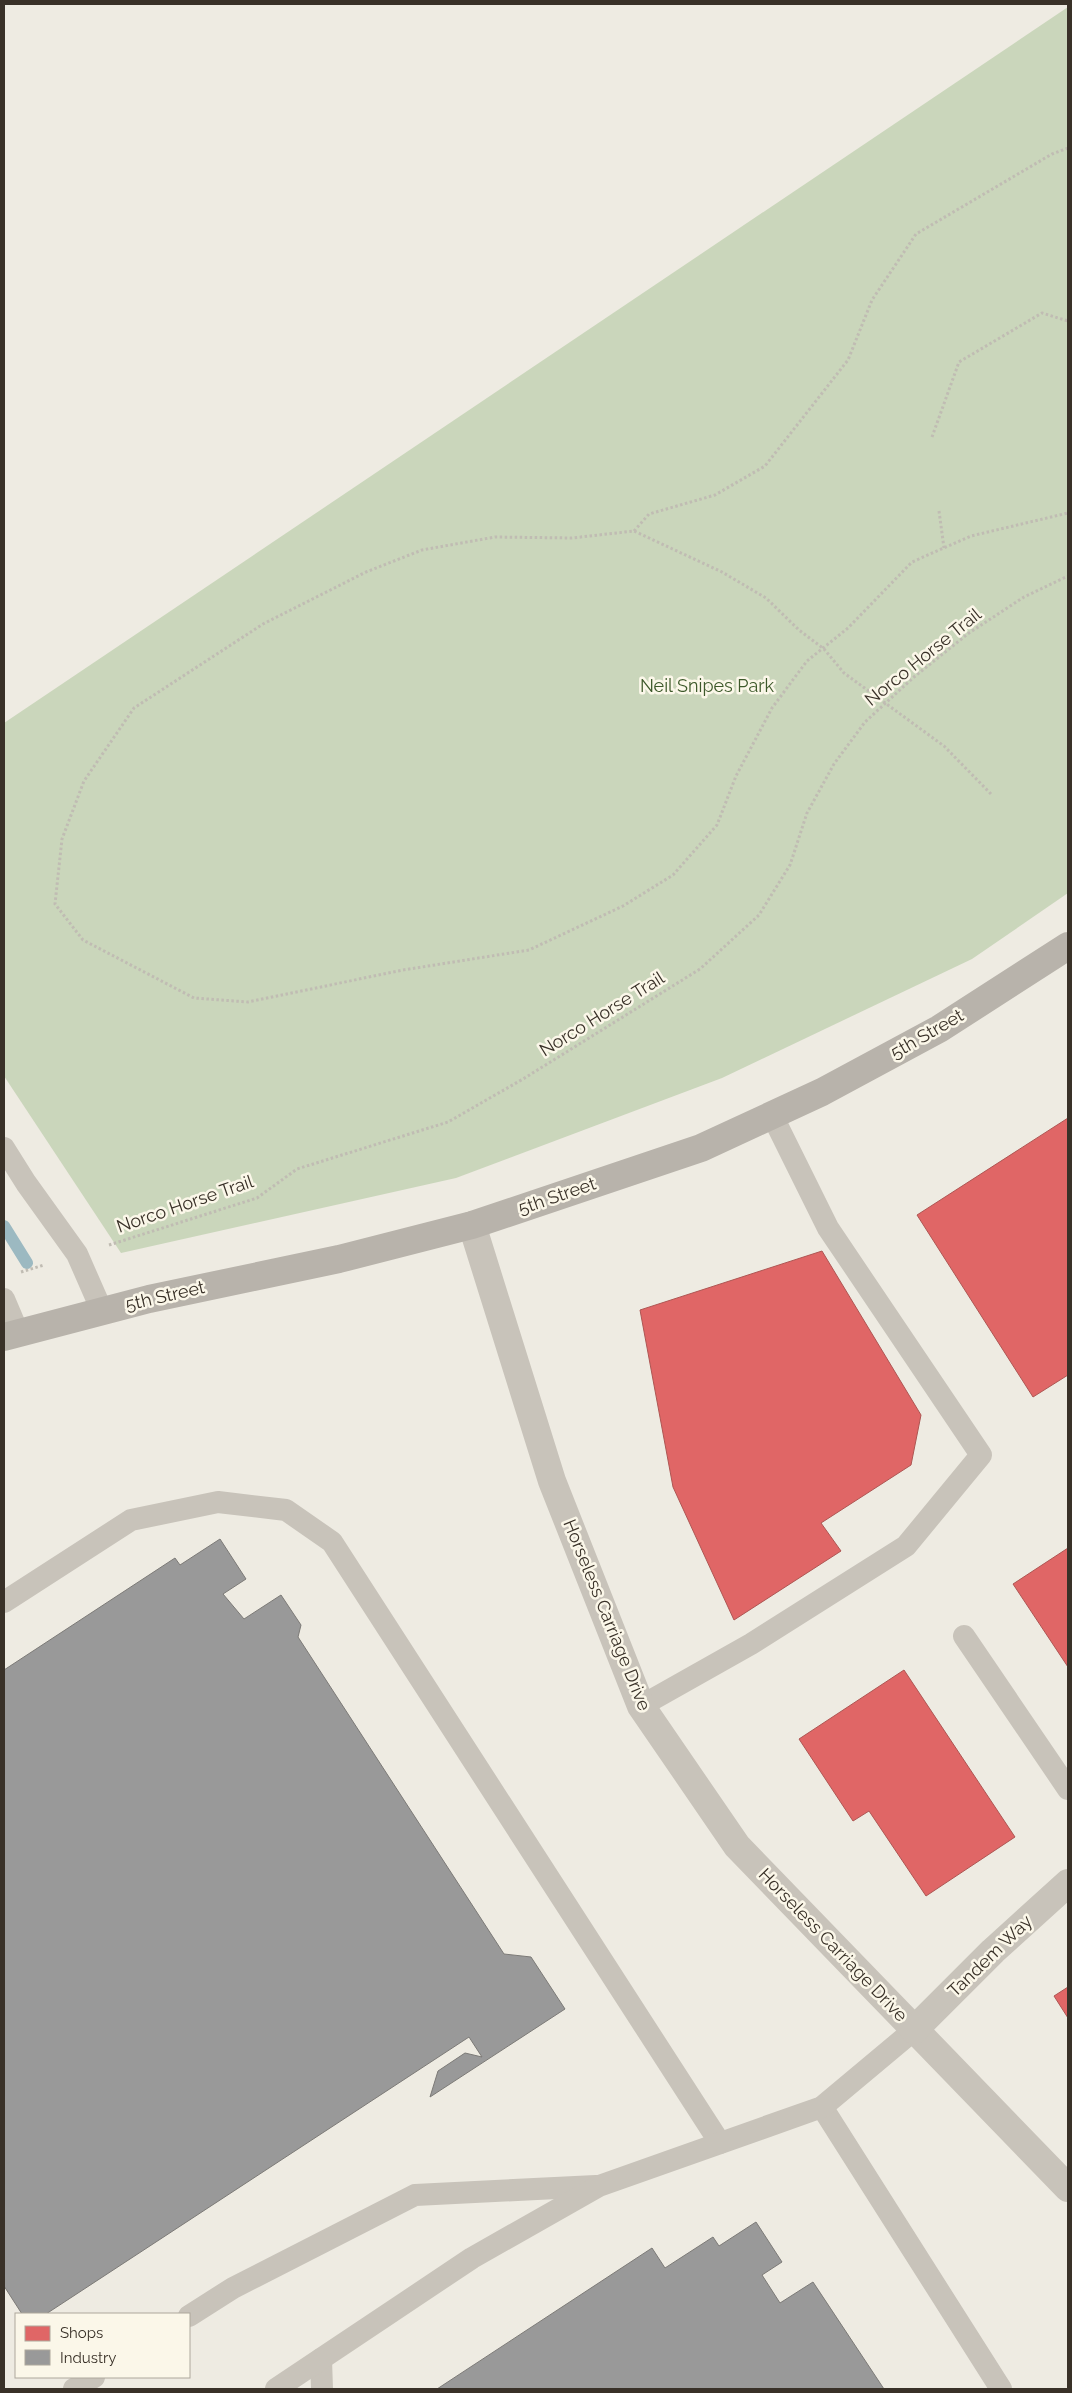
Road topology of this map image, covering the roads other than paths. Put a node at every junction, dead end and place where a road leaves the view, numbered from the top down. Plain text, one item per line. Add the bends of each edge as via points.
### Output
1 (1068, 946) edge
2 (772, 1115) junction
3 (4, 1148) edge
4 (472, 1225) junction
5 (4, 1299) edge
6 (102, 1311) junction
7 (11, 1334) edge
8 (4, 1602) edge
9 (964, 1636) dead end
10 (640, 1706) junction
11 (1068, 1789) edge
12 (1068, 1884) edge
13 (914, 2030) junction
14 (822, 2107) junction
15 (720, 2143) junction
16 (599, 2186) junction
17 (1068, 2188) edge
18 (190, 2315) edge
19 (321, 2359) junction
20 (92, 2378) edge
21 (74, 2389) edge
22 (276, 2389) edge
23 (322, 2389) edge
24 (1001, 2389) edge

1 - 2 street, 5th Street via 939,1028 822,1092
2 - 4 street, 5th Street via 701,1148
2 - 10 lane via 828,1228 981,1455 906,1546 751,1644
3 - 6 lane via 77,1254
4 - 6 street, 5th Street via 339,1259
4 - 10 street, Horseless Carriage Drive via 552,1481
5 - 7 lane
6 - 7 street, 5th Street
8 - 15 lane via 131,1520 218,1502 286,1510 332,1542
9 - 11 lane
10 - 13 street, Horseless Carriage Drive via 738,1846
12 - 13 street, Tandem Way via 993,1951
13 - 14 lane
13 - 17 street, Horseless Carriage Drive
14 - 15 lane
14 - 24 lane
15 - 16 lane
16 - 18 lane via 415,2195 233,2288
16 - 19 lane via 472,2258
19 - 22 lane
19 - 23 lane
20 - 21 lane

